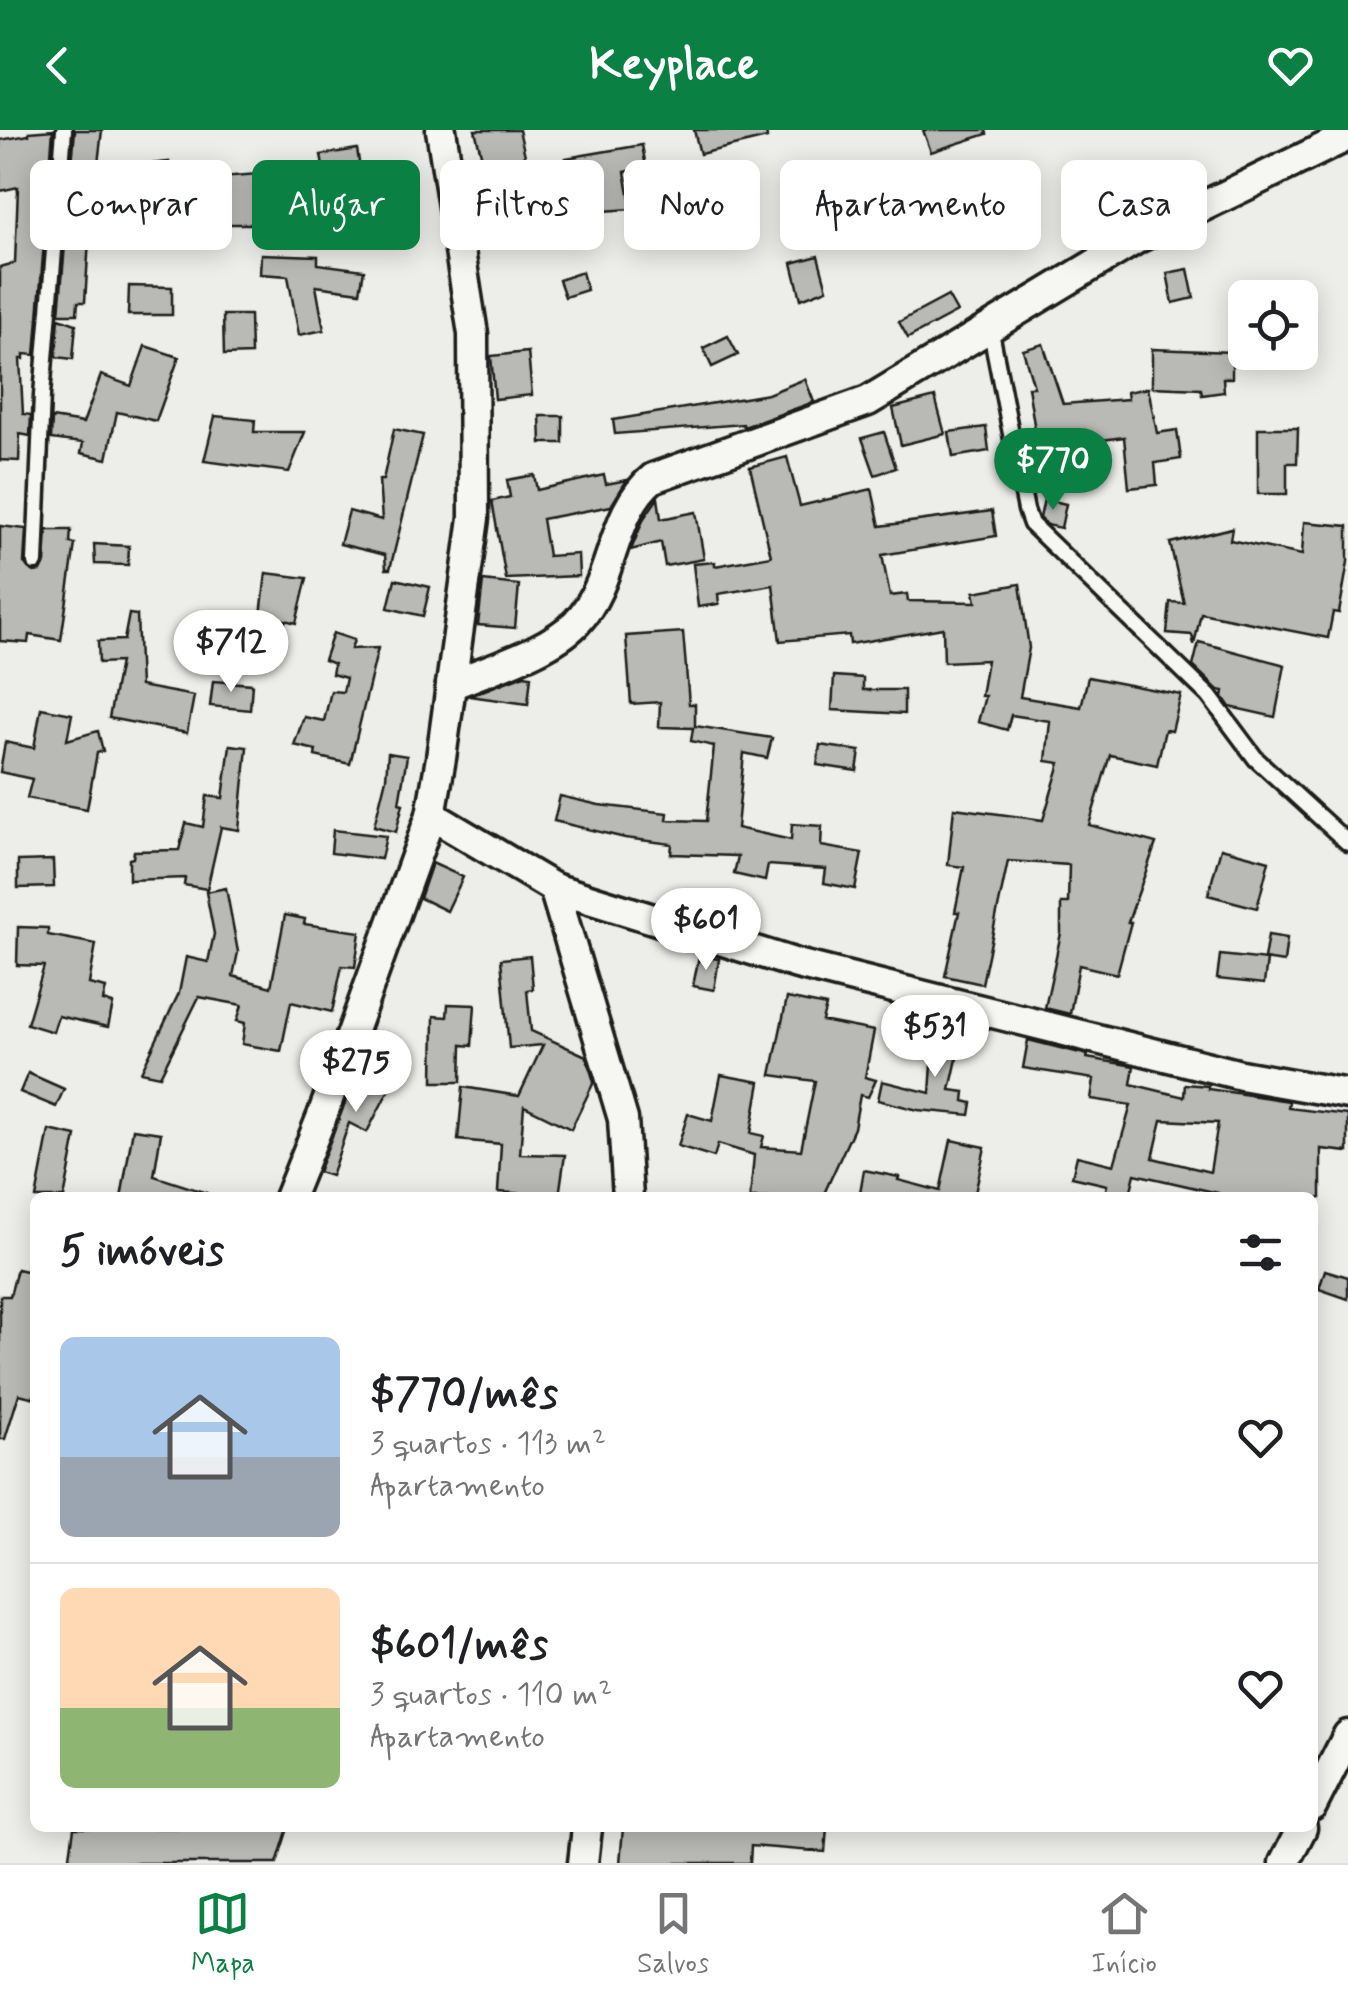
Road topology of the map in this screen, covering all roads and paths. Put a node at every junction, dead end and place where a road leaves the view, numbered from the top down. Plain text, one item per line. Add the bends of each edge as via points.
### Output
1 (64, 130) edge
2 (441, 130) edge
3 (1348, 136) edge
4 (990, 327) junction
5 (35, 562) dead end
6 (451, 685) junction
7 (431, 814) junction
8 (1348, 843) edge
9 (554, 888) junction
10 (1348, 1094) edge
11 (291, 1192) edge
12 (628, 1192) edge
13 (1348, 1736) edge
14 (1318, 1794) edge
15 (586, 1832) edge
16 (1300, 1832) edge
17 (582, 1863) edge
18 (1284, 1863) edge

1 - 5 lane
2 - 6 street via 472,334 474,518
3 - 4 street via 1138,238
4 - 6 street via 868,401 654,478 637,492 591,604 576,623
4 - 8 lane via 1031,524 1209,696 1256,758
6 - 7 street
7 - 9 street
7 - 11 street
9 - 10 street via 953,1006
9 - 12 street via 623,1119
13 - 14 street
15 - 17 street
16 - 18 street

